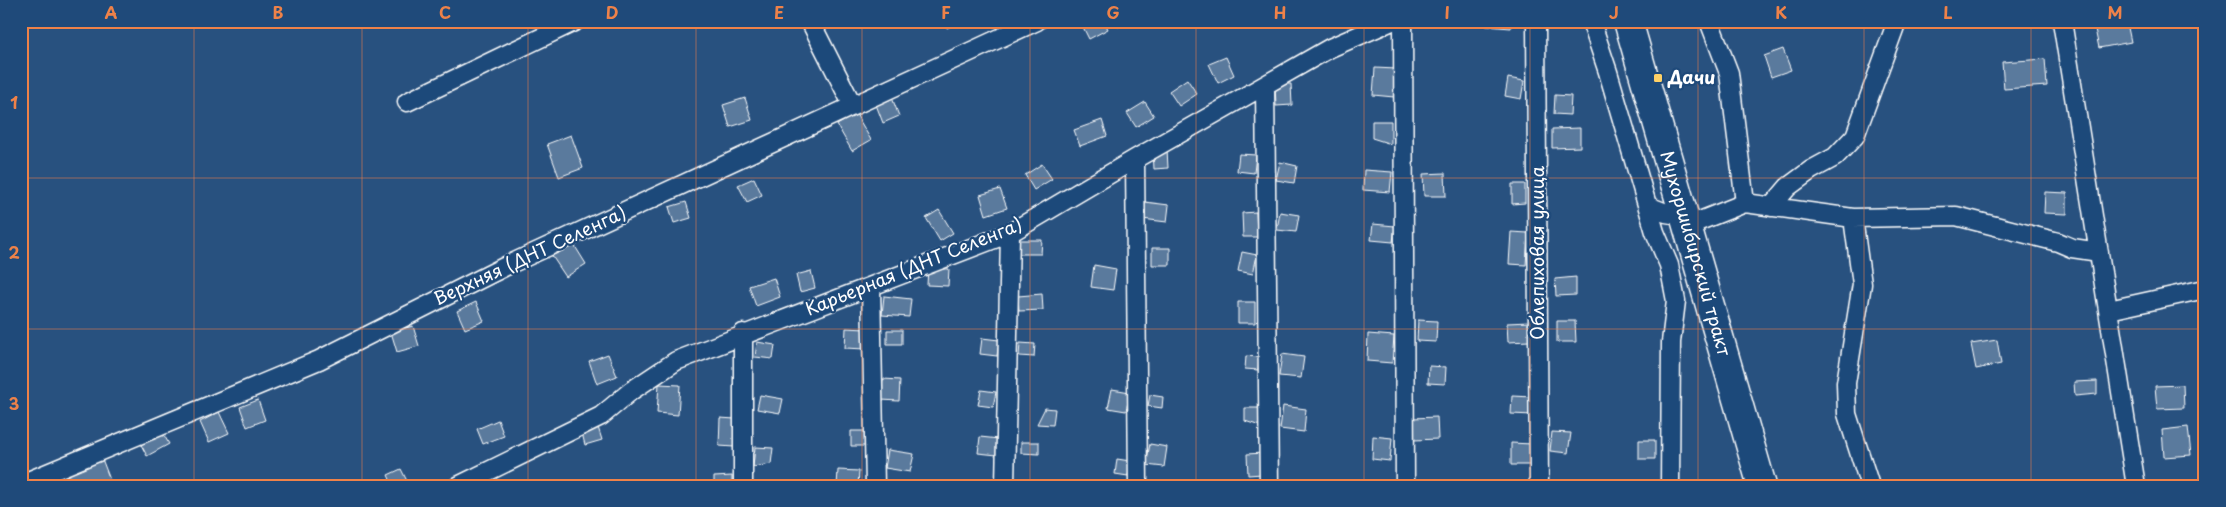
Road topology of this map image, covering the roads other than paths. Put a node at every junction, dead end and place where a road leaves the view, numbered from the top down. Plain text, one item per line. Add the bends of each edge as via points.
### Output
1 (576, 21) edge
2 (810, 21) edge
3 (1037, 21) edge
4 (1392, 21) edge
5 (1403, 21) edge
6 (1536, 21) edge
7 (1591, 21) edge
8 (1628, 21) edge
9 (1709, 21) edge
10 (1897, 21) edge
11 (2062, 21) edge
12 (1265, 85) junction
13 (406, 102) dead end
14 (852, 106) junction
15 (1135, 159) junction
16 (1745, 203) junction
17 (1648, 206) junction
18 (1771, 207) junction
19 (1853, 218) junction
20 (1686, 221) junction
21 (1010, 233) junction
22 (2099, 252) junction
23 (871, 286) junction
24 (2205, 290) edge
25 (2109, 310) junction
26 (743, 333) junction
27 (482, 480) edge
28 (21, 484) edge
29 (458, 486) edge
30 (743, 486) edge
31 (875, 486) edge
32 (1005, 486) edge
33 (1138, 486) edge
34 (1269, 486) edge
35 (1405, 486) edge
36 (1539, 486) edge
37 (1670, 486) edge
38 (1762, 486) edge
39 (1870, 486) edge
40 (2136, 486) edge

1 - 13 street
2 - 14 street
3 - 14 street, Верхняя (ДНТ Селенга)
4 - 12 street, Карьерная (ДНТ Селенга) via 1330,48
5 - 35 street
6 - 36 street, Облепиховая улица
7 - 17 street
8 - 20 main road, Мухоршибирский тракт
9 - 16 street via 1729,73
10 - 18 street via 1856,136 1835,157 1788,187
11 - 22 street
12 - 15 street, Карьерная (ДНТ Селенга)
12 - 34 street
14 - 28 street, Верхняя (ДНТ Селенга) via 508,265 319,360
15 - 21 street, Карьерная (ДНТ Селенга)
15 - 33 street
16 - 18 street
16 - 20 street
17 - 20 street
17 - 37 street via 1668,265 1676,301 1671,342
18 - 19 street
19 - 22 street via 1956,216 2072,248
19 - 39 street via 1862,284 1846,383 1847,414
20 - 38 main road, Мухоршибирский тракт
21 - 23 street, Карьерная (ДНТ Селенга)
21 - 32 street
22 - 25 street
23 - 26 street, Карьерная (ДНТ Селенга)
23 - 31 street
24 - 25 street
25 - 40 street
26 - 27 street, Карьерная (ДНТ Селенга) via 676,361 601,416
26 - 30 street
27 - 29 street, Карьерная (ДНТ Селенга)

